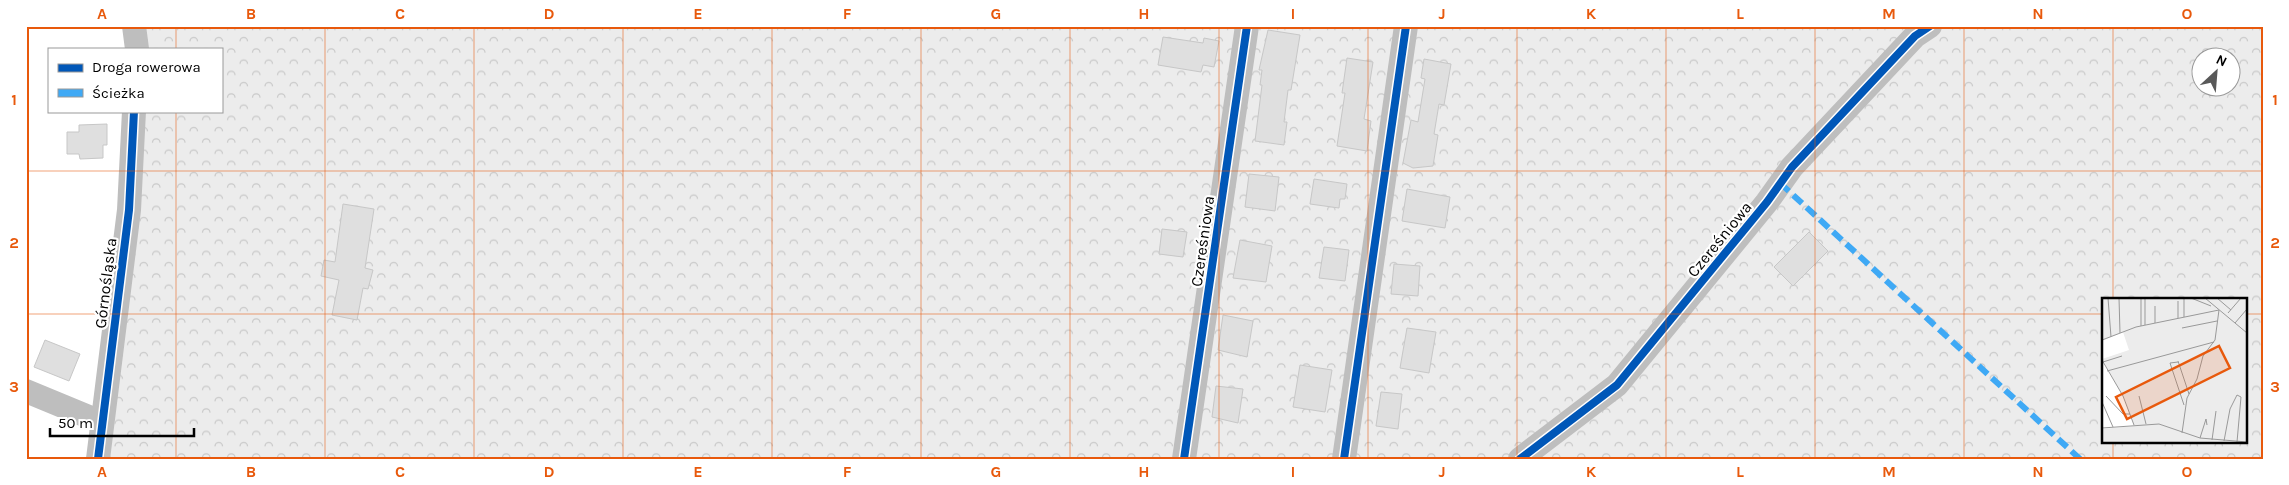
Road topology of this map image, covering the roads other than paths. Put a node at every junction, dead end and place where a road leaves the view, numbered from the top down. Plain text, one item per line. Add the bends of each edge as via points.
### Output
1 (134, 26) edge
2 (1247, 26) edge
3 (1406, 26) edge
4 (1930, 26) edge
5 (137, 48) edge
6 (134, 112) edge
7 (26, 390) edge
8 (102, 422) junction
9 (98, 459) edge
10 (1184, 459) edge
11 (1344, 459) edge
12 (1520, 459) edge

1 - 5 street
2 - 10 street, Czereśniowa
3 - 11 street
4 - 12 street, Czereśniowa via 1915,36 1792,168 1618,385
6 - 8 street, Górnośląska via 129,210
7 - 8 street
8 - 9 street, Górnośląska

